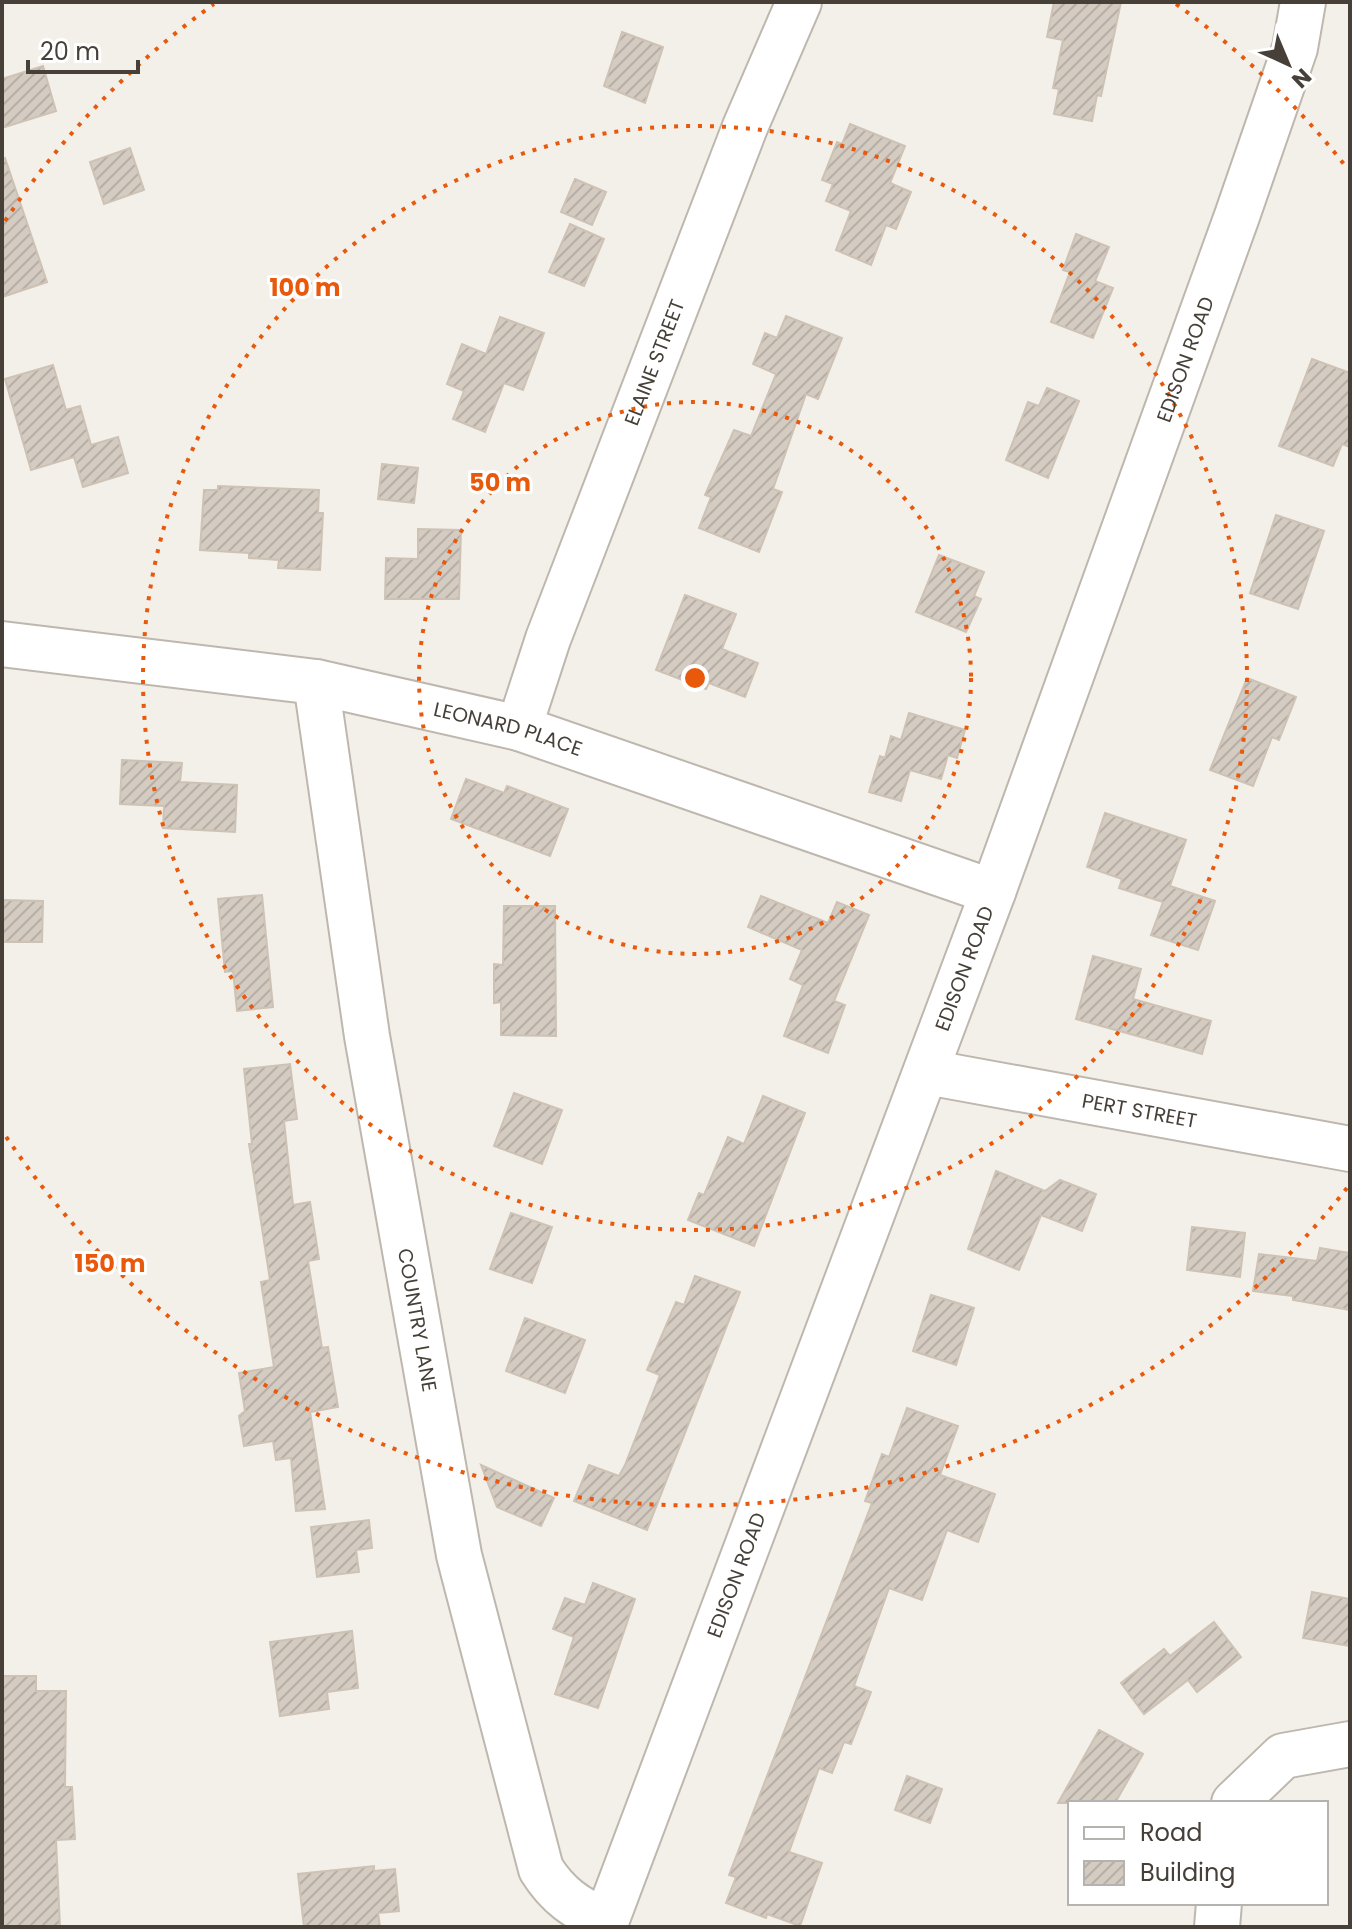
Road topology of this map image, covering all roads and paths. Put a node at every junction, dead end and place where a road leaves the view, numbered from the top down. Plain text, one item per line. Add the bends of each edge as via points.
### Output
1 (799, 2) edge
2 (1303, 2) edge
3 (6, 632) edge
4 (316, 682) junction
5 (519, 728) junction
6 (993, 892) junction
7 (927, 1072) junction
8 (1350, 1149) edge
9 (1350, 1744) edge
10 (1236, 1801) edge
11 (1219, 1905) edge
12 (604, 1924) edge
13 (1217, 1927) edge

1 - 5 street, ELAINE STREET via 734,156 548,639
2 - 6 street, EDISON ROAD via 1295,48 1237,216
3 - 4 street, LEONARD PLACE
4 - 5 street, LEONARD PLACE
4 - 12 street, COUNTRY LANE via 367,1036 459,1555 541,1869 553,1889
5 - 6 street, LEONARD PLACE
6 - 7 street, EDISON ROAD
7 - 8 street, PERT STREET
7 - 12 street, EDISON ROAD
9 - 10 street via 1283,1756
11 - 13 street

